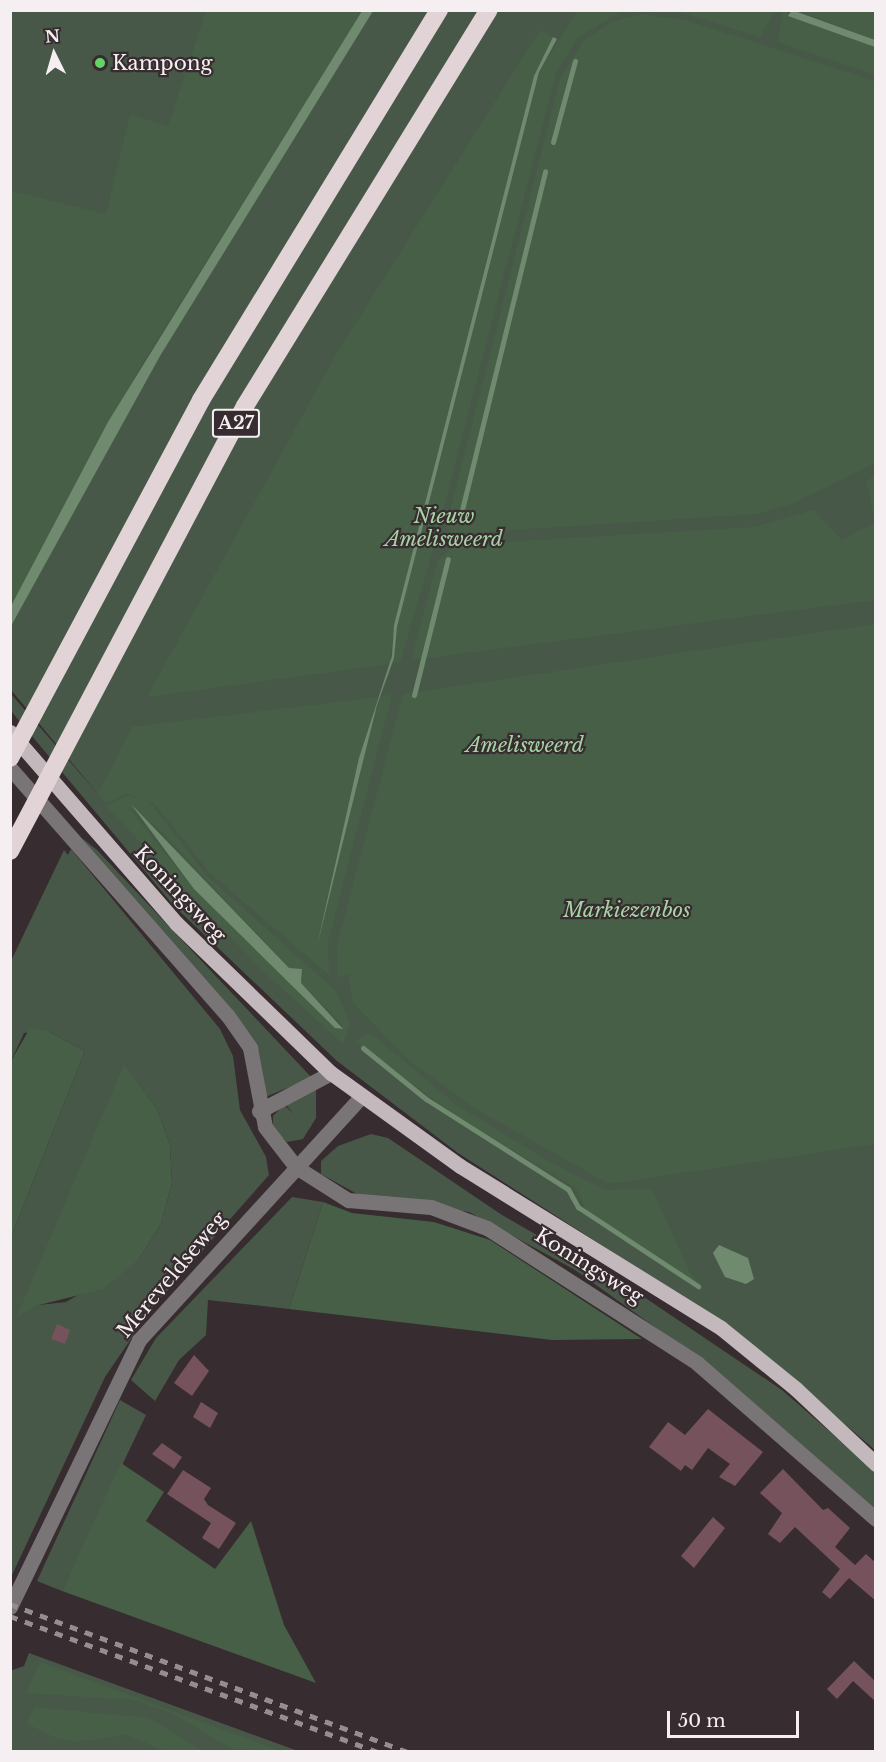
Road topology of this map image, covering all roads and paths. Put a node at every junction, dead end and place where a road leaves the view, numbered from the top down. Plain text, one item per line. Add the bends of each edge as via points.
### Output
1 (439, 10) edge
2 (489, 10) edge
3 (10, 732) edge
4 (10, 758) edge
5 (10, 768) edge
6 (10, 851) edge
7 (331, 1073) junction
8 (361, 1097) junction
9 (259, 1111) junction
10 (296, 1167) junction
11 (876, 1464) edge
12 (876, 1519) edge
13 (10, 1607) edge

1 - 4 highway, A27 via 201,400
2 - 6 highway, A27 via 245,406 108,656
3 - 7 main road, Koningsweg via 176,924
5 - 9 street, Koningsweg via 228,1016 250,1048
7 - 8 main road, Koningsweg
7 - 9 street
8 - 10 street, Mereveldseweg
8 - 11 main road, Koningsweg via 721,1328 796,1389
9 - 10 street, Koningsweg
10 - 12 street, Koningsweg via 348,1200 431,1207 487,1228 697,1363
10 - 13 street, Mereveldseweg via 139,1340

